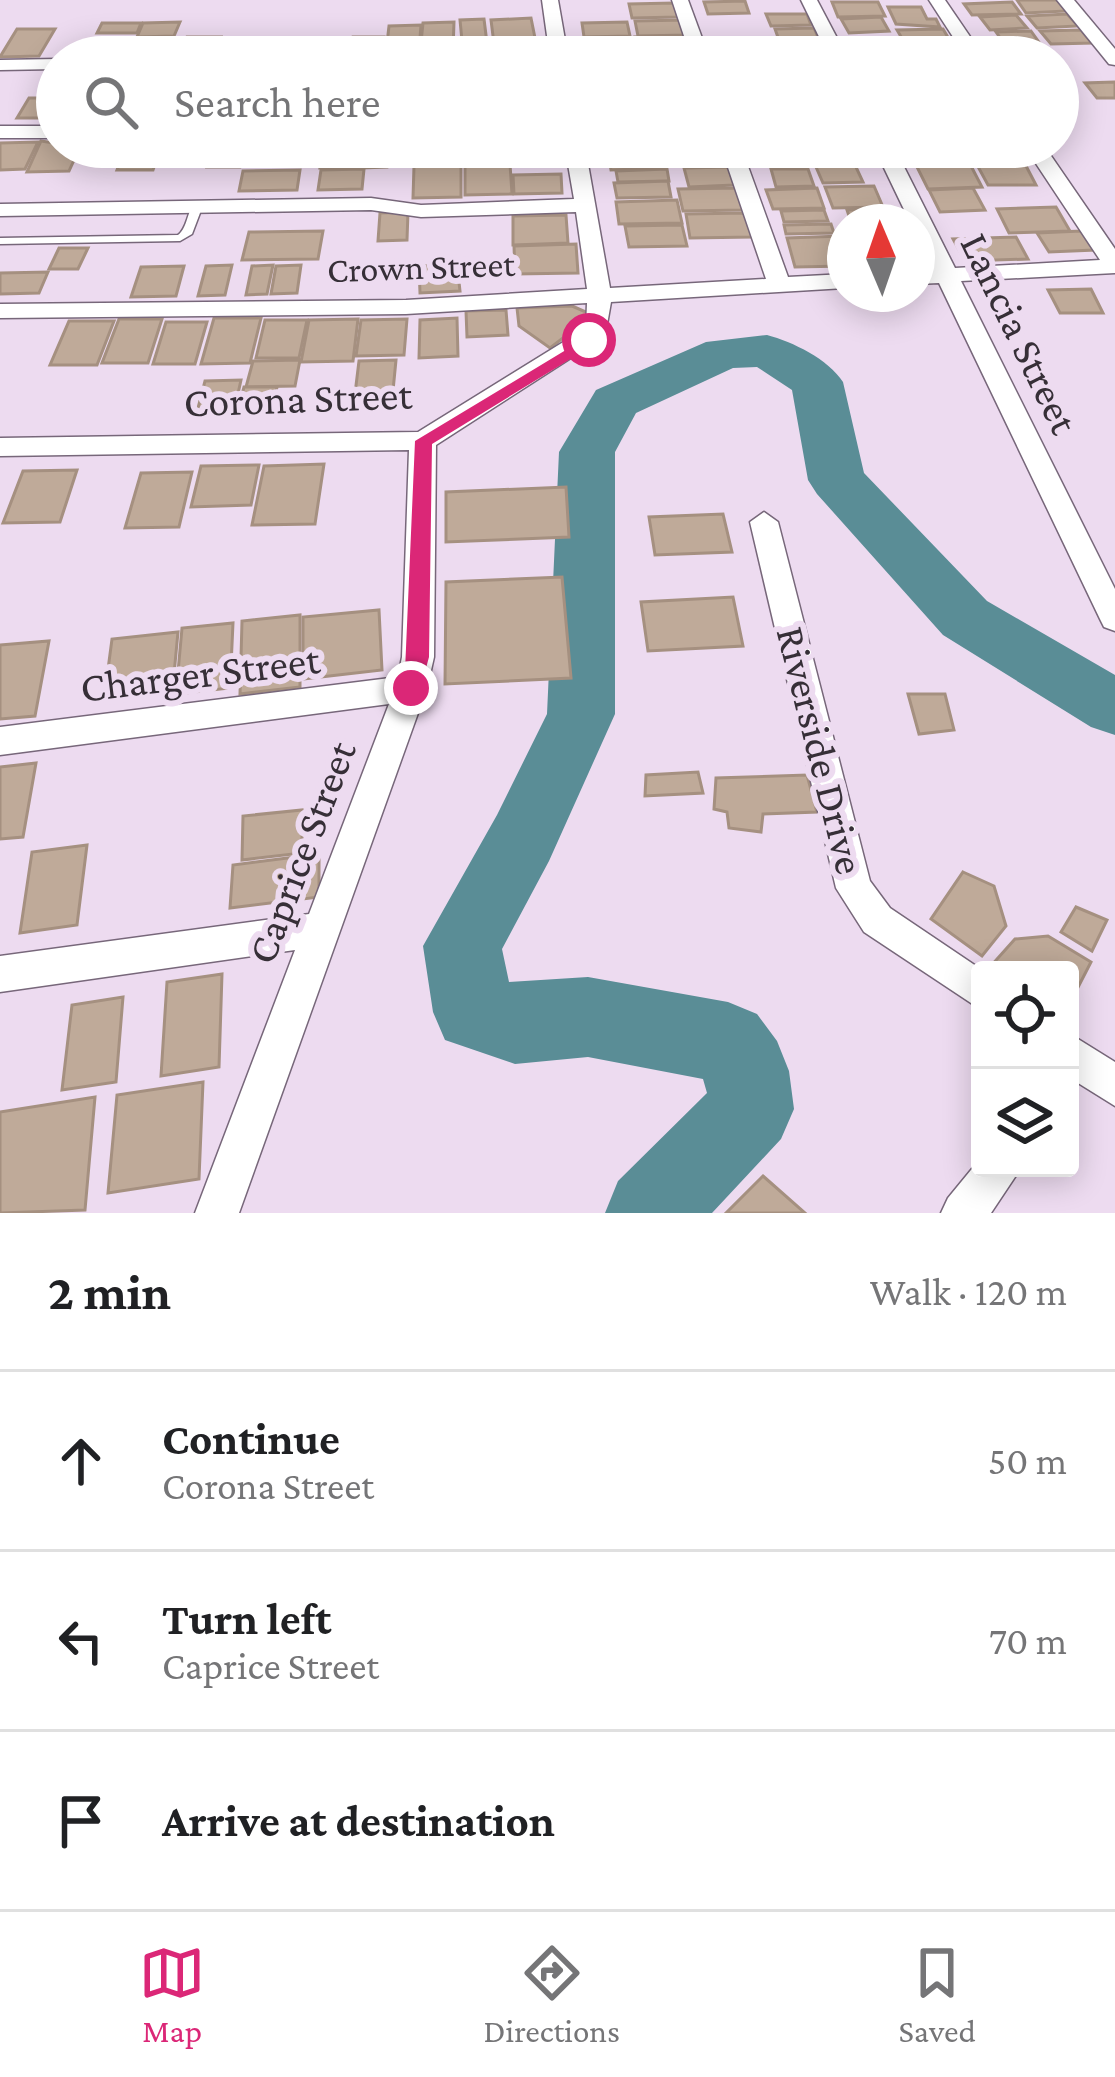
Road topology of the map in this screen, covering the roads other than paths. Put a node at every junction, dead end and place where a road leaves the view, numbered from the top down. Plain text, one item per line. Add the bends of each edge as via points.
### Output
1 (550, 0) edge
2 (680, 0) edge
3 (809, 0) edge
4 (937, 0) edge
5 (1065, 0) edge
6 (555, 36) edge
7 (693, 36) edge
8 (827, 36) edge
9 (961, 36) edge
10 (1115, 60) edge
11 (0, 64) edge
12 (36, 64) edge
13 (0, 132) edge
14 (36, 132) edge
15 (578, 168) edge
16 (738, 168) edge
17 (895, 168) edge
18 (1049, 168) edge
19 (198, 205) junction
20 (585, 205) junction
21 (0, 210) edge
22 (0, 241) edge
23 (1115, 266) edge
24 (950, 276) junction
25 (935, 277) edge
26 (827, 282) edge
27 (779, 284) junction
28 (598, 294) junction
29 (0, 311) edge
30 (423, 441) junction
31 (0, 447) edge
32 (764, 522) dead end
33 (1115, 619) edge
34 (411, 688) junction
35 (0, 741) edge
36 (318, 930) junction
37 (0, 974) edge
38 (971, 985) edge
39 (993, 1177) edge
40 (217, 1213) edge
41 (963, 1213) edge

1 - 6 street
2 - 7 street
3 - 8 street
4 - 9 street
5 - 10 street
11 - 12 street
13 - 14 street
15 - 20 street, Corona Street
16 - 27 street
17 - 24 street, Lancia Street
18 - 23 street
19 - 20 street
19 - 21 street
19 - 22 lane via 180,238
20 - 28 street, Corona Street
23 - 24 street
24 - 25 street
24 - 33 street, Lancia Street
26 - 27 street, Crown Street
27 - 28 street, Crown Street
28 - 29 street, Crown Street via 406,308
28 - 30 street, Corona Street via 601,322 589,340
30 - 31 street, Corona Street
30 - 34 street, Caprice Street
32 - 38 street, Riverside Drive via 854,888 878,920
34 - 35 street, Charger Street
34 - 36 street, Caprice Street
36 - 37 street
36 - 40 street, Caprice Street
39 - 41 street

